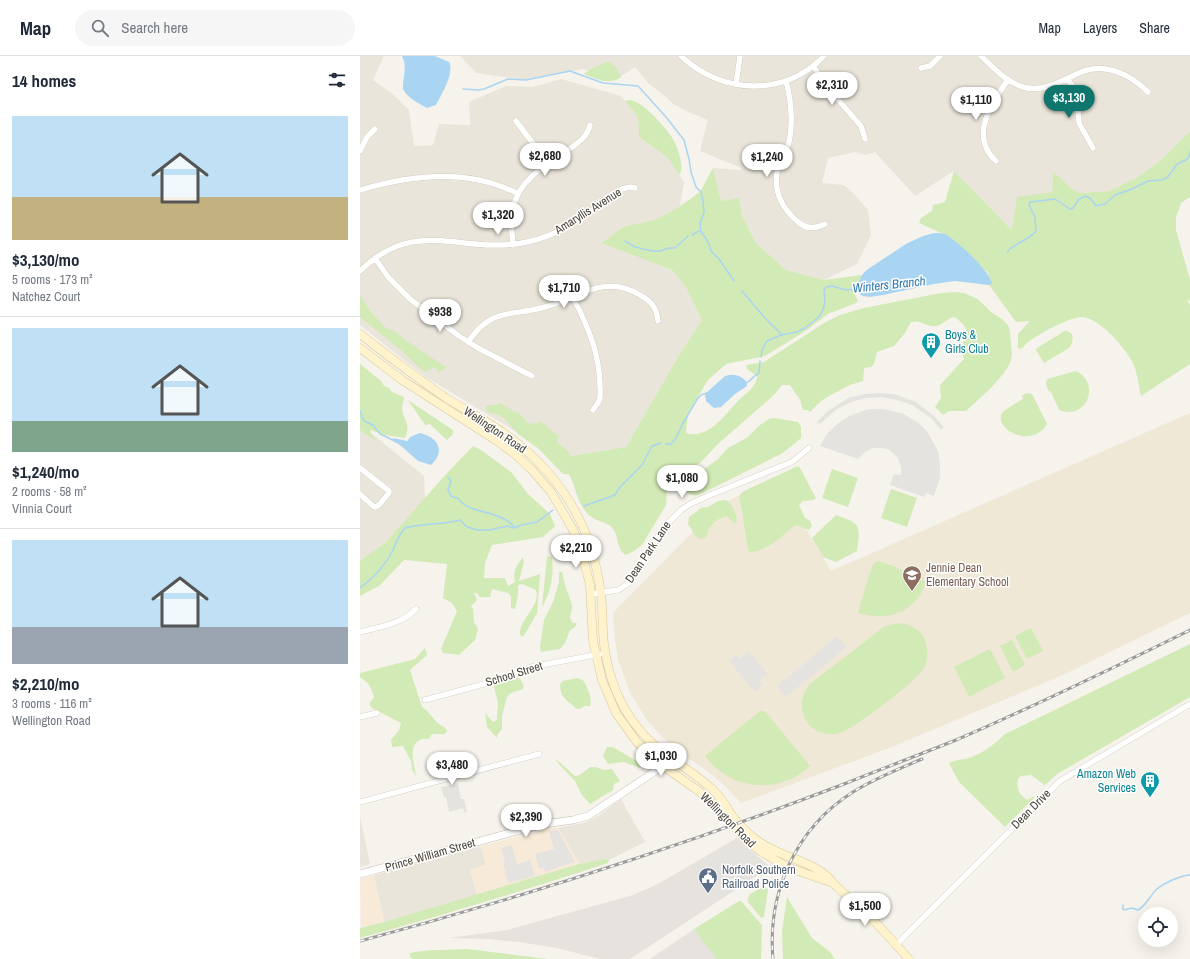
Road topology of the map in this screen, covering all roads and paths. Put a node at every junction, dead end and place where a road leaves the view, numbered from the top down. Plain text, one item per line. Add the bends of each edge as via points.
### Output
1 (681, 56) edge
2 (740, 56) edge
3 (824, 56) edge
4 (940, 56) edge
5 (981, 56) edge
6 (813, 66) junction
7 (921, 68) dead end
8 (1067, 79) junction
9 (1008, 80) junction
10 (786, 81) junction
11 (736, 84) junction
12 (1148, 92) dead end
13 (516, 121) dead end
14 (590, 125) dead end
15 (375, 129) dead end
16 (865, 139) dead end
17 (1093, 148) dead end
18 (360, 151) edge
19 (996, 161) dead end
20 (548, 163) junction
21 (360, 188) edge
22 (635, 188) dead end
23 (518, 194) junction
24 (825, 224) dead end
25 (514, 245) junction
26 (375, 258) junction
27 (360, 271) edge
28 (572, 296) junction
29 (658, 321) dead end
30 (360, 334) edge
31 (468, 342) junction
32 (360, 348) edge
33 (532, 376) dead end
34 (593, 410) dead end
35 (809, 448) dead end
36 (360, 468) edge
37 (360, 494) edge
38 (601, 593) junction
39 (591, 594) junction
40 (416, 609) dead end
41 (360, 632) edge
42 (606, 653) junction
43 (596, 655) junction
44 (424, 700) dead end
45 (1190, 704) edge
46 (377, 713) dead end
47 (360, 717) edge
48 (539, 754) dead end
49 (672, 760) junction
50 (662, 766) junction
51 (360, 802) edge
52 (360, 874) edge
53 (833, 884) junction
54 (896, 945) junction
55 (909, 959) edge

1 - 11 street via 706,75
2 - 11 street
3 - 6 street
4 - 7 street via 930,66
5 - 9 street
6 - 10 street
6 - 16 street via 861,126
8 - 9 street via 1048,87 1033,88
8 - 12 street via 1091,69 1107,69 1134,80
8 - 17 street via 1077,98 1079,123
9 - 19 street via 992,104 984,130 984,146
10 - 11 street via 765,86
10 - 24 street via 791,103 791,122 789,143 776,175 778,194 787,212 799,223 809,228
13 - 20 street
14 - 20 street via 582,140
15 - 18 street via 367,137
20 - 23 street via 528,180
21 - 23 street via 407,179 445,177 494,183
22 - 25 street, Amaryllis Avenue via 622,189 559,231 537,240
23 - 25 street via 512,213
25 - 26 street, Amaryllis Avenue via 420,241 397,246
26 - 27 street, Amaryllis Avenue
26 - 31 street via 388,277 410,299
28 - 29 street via 603,287 630,290 638,293 656,308
28 - 31 street via 544,307 489,319
28 - 34 street via 588,327 597,355 600,399
30 - 38 main road, Wellington Road via 447,398 507,435 538,462 564,493 579,520 590,546
31 - 33 street
32 - 39 main road, Wellington Road via 402,380 497,441 532,470 551,492 572,528 581,550
35 - 38 street, Dean Park Lane via 788,464 710,495 681,510 664,527 629,583 618,590
36 - 37 street via 388,489 389,493 375,507
38 - 39 street, Dean Park Lane
38 - 42 main road, Wellington Road
39 - 43 main road, Wellington Road
40 - 41 street via 400,621
42 - 43 street, School Street
42 - 49 main road, Wellington Road via 617,691 625,707 639,729
43 - 44 street, School Street via 531,667 506,678
43 - 50 main road, Wellington Road via 602,680 622,722 637,742
45 - 54 street, Dean Drive via 1060,781
46 - 47 street
48 - 51 street
49 - 50 street, Prince William Street
49 - 53 main road, Wellington Road via 712,790 755,839 770,849 820,870
50 - 52 street, Prince William Street via 598,810 581,818 528,828
50 - 53 main road, Wellington Road via 700,792 760,852 787,867
53 - 54 main road, Wellington Road via 853,900
54 - 55 main road, Wellington Road

